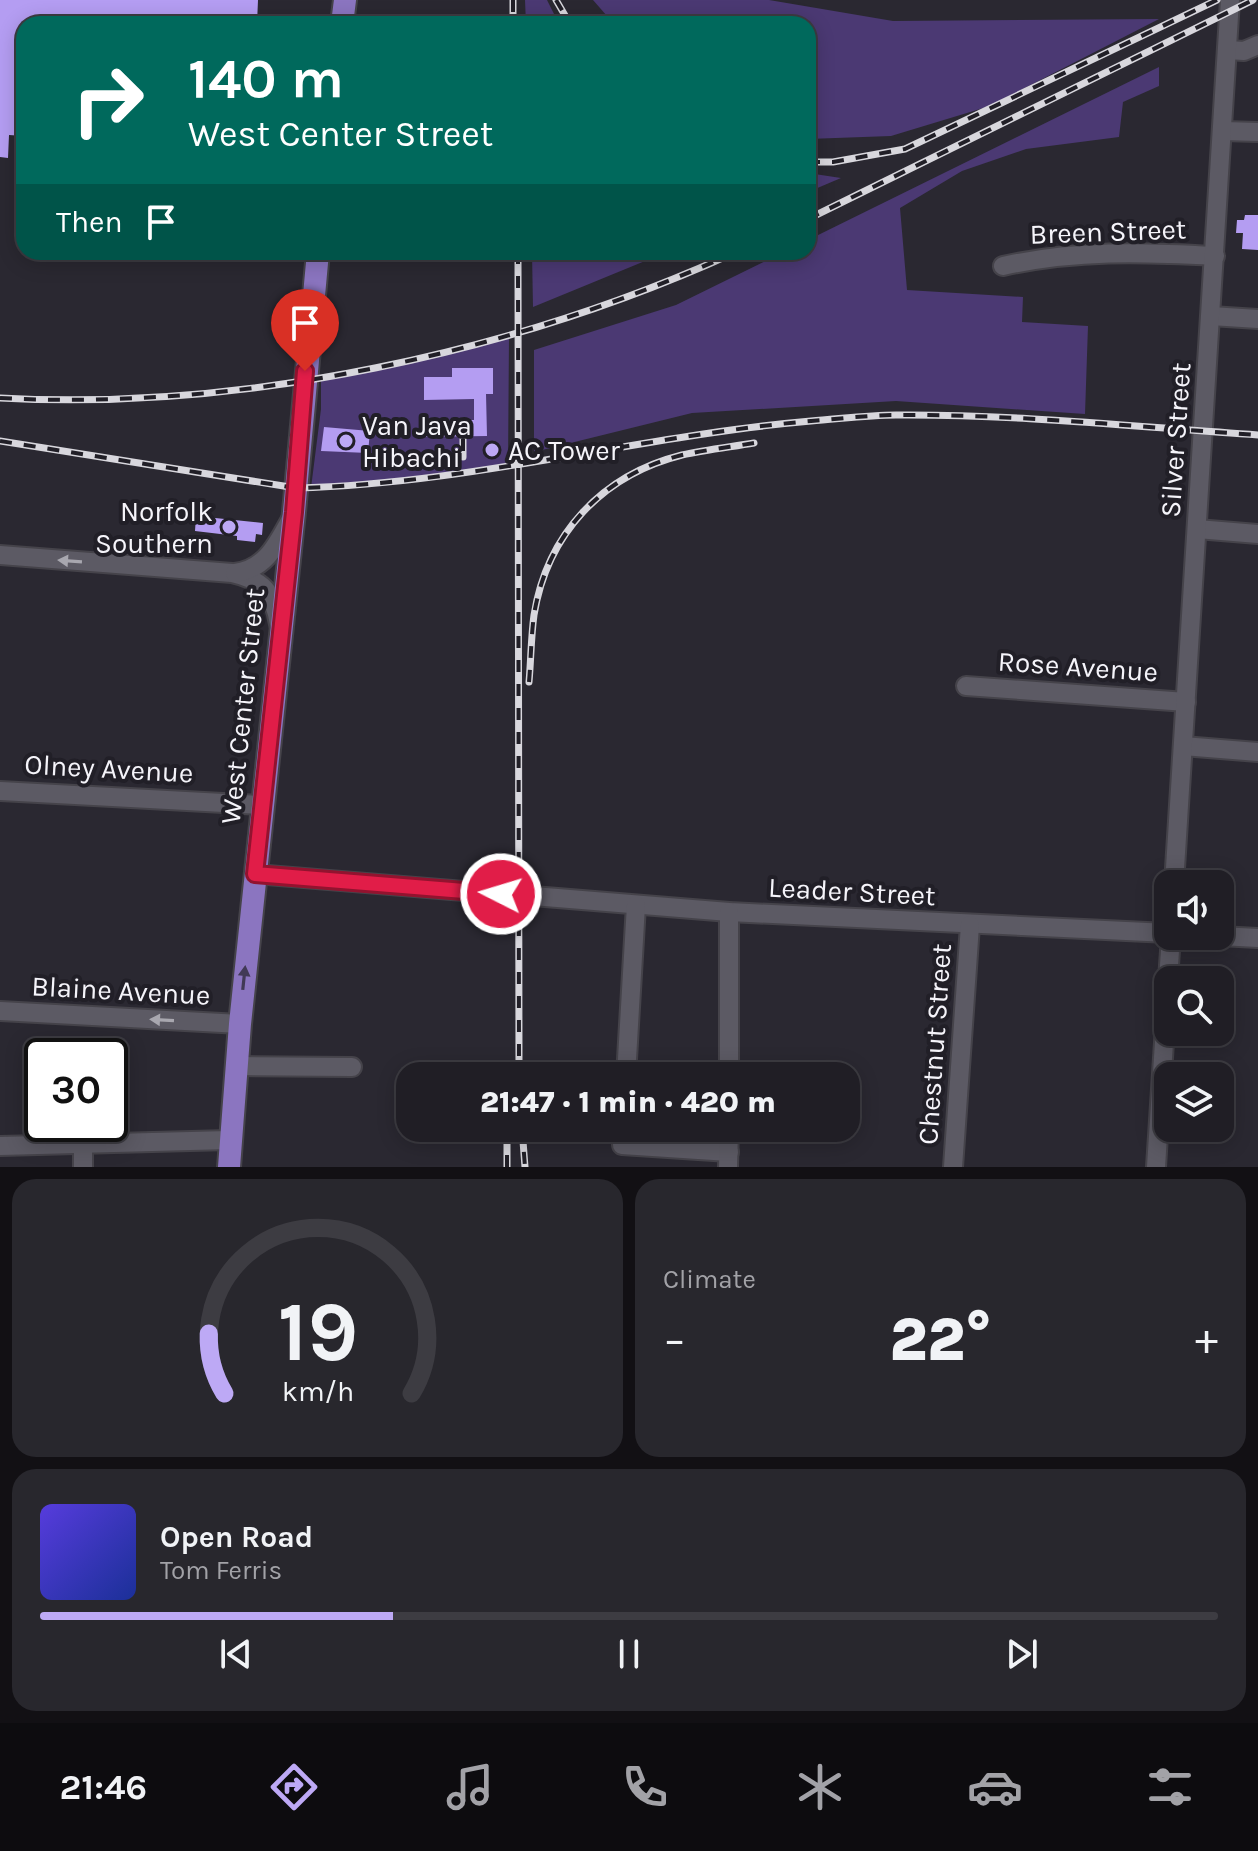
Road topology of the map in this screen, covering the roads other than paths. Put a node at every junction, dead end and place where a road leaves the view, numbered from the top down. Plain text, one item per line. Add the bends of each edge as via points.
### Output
1 (1230, 0) edge
2 (1258, 45) edge
3 (1228, 50) junction
4 (1223, 131) junction
5 (1258, 132) edge
6 (1215, 256) junction
7 (317, 260) edge
8 (1003, 266) dead end
9 (1211, 316) junction
10 (1258, 319) edge
11 (294, 512) junction
12 (1197, 529) junction
13 (1258, 534) edge
14 (0, 555) edge
15 (232, 573) junction
16 (281, 631) junction
17 (966, 686) dead end
18 (1186, 702) junction
19 (1183, 746) junction
20 (1258, 752) edge
21 (0, 791) edge
22 (262, 805) junction
23 (1175, 870) edge
24 (255, 874) junction
25 (501, 894) tunnel mouth
26 (533, 896) tunnel mouth
27 (636, 905) junction
28 (729, 912) junction
29 (970, 925) junction
30 (1154, 933) edge
31 (1234, 937) edge
32 (1258, 938) edge
33 (0, 1011) edge
34 (240, 1024) junction
35 (1164, 1046) edge
36 (627, 1062) edge
37 (729, 1062) edge
38 (236, 1066) junction
39 (352, 1067) dead end
40 (229, 1140) junction
41 (650, 1142) edge
42 (83, 1144) junction
43 (0, 1146) edge
44 (729, 1159) edge
45 (83, 1167) edge
46 (229, 1167) edge
47 (953, 1167) edge
48 (1156, 1167) edge
49 (1171, 1167) edge

1 - 3 street, Silver Street
2 - 3 street
3 - 4 street, Silver Street
4 - 5 street
4 - 6 street, Silver Street
6 - 8 street, Breen Street via 1049,256
6 - 9 street, Silver Street
7 - 11 main road, West Center Street
9 - 10 street
9 - 12 street, Silver Street
11 - 15 street via 258,566
11 - 16 main road, West Center Street
12 - 13 street
12 - 18 street, Silver Street
15 -> 14 street
15 - 16 street via 263,586 273,600
16 - 22 main road, West Center Street
17 - 18 street, Rose Avenue
18 - 19 street, Silver Street
19 - 20 street
19 - 23 street, Silver Street
21 - 22 street, Olney Avenue
22 - 24 main road, West Center Street
24 - 25 street
34 -> 24 main road, West Center Street
26 - 27 street, Leader Street
27 - 28 street, Leader Street
27 - 36 street
28 - 29 street, Leader Street
28 - 37 street
29 - 30 street, Leader Street
29 - 47 street, Chestnut Street
31 - 32 street
34 -> 33 street, Blaine Avenue
34 - 38 main road, West Center Street
35 - 48 street
38 - 39 street
38 - 40 main road, West Center Street
40 - 42 street
40 - 46 main road, West Center Street
41 - 44 street
42 - 43 street
42 - 45 street
48 - 49 street

